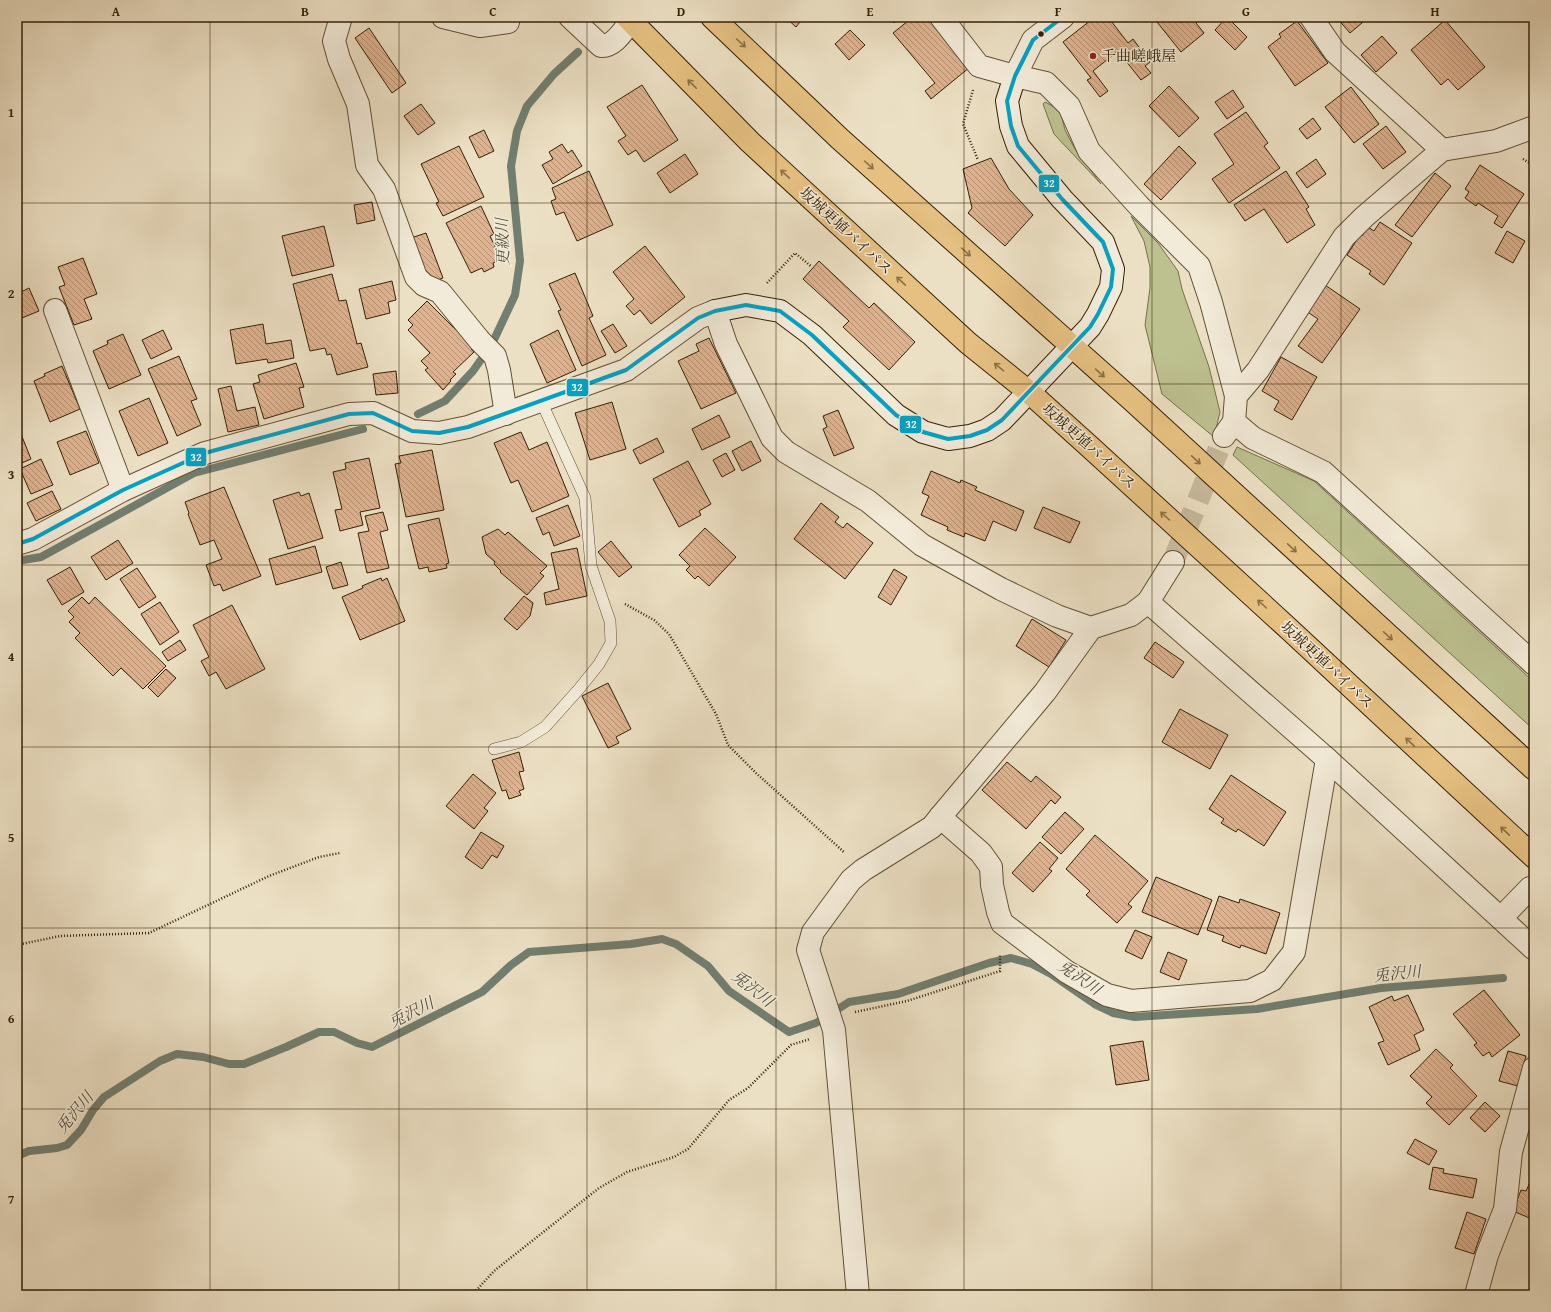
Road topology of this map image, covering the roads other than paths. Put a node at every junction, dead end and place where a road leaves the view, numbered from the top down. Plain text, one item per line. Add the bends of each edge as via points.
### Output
1 (341, 17) edge
2 (443, 17) edge
3 (509, 17) edge
4 (570, 17) edge
5 (712, 17) edge
6 (941, 17) edge
7 (1063, 17) edge
8 (1311, 17) edge
9 (629, 19) edge
10 (1015, 76) junction
11 (1534, 127) edge
12 (1442, 150) junction
13 (55, 310) dead end
14 (715, 312) junction
15 (1071, 347) junction
16 (1029, 392) junction
17 (1236, 396) junction
18 (541, 401) junction
19 (506, 414) junction
20 (123, 490) junction
21 (17, 544) edge
22 (1173, 562) tunnel mouth
23 (1148, 602) junction
24 (1091, 628) junction
25 (1534, 664) edge
26 (494, 749) dead end
27 (1327, 758) junction
28 (1534, 769) edge
29 (940, 818) junction
30 (1534, 857) edge
31 (1530, 888) dead end
32 (1501, 918) junction
33 (1534, 949) edge
34 (1534, 1068) edge
35 (858, 1295) edge
36 (1476, 1295) edge

1 - 19 street via 334,41 358,104 367,165 384,189 416,278 424,285 440,292 488,349 499,370
2 - 3 street via 480,26 508,22
4 - 9 street via 601,46 612,43
5 -> 15 highway via 840,139
6 - 10 street via 979,66
7 - 10 street via 1033,40
8 - 12 street via 1335,52
16 -> 9 highway, 坂城更埴バイパス via 968,343 750,142
10 - 15 street via 1008,101 1011,126 1018,146 1062,199 1103,242 1113,269 1111,287 1098,314
10 - 17 street via 1046,83 1069,106 1089,151 1199,266
11 - 12 street via 1496,141
12 - 17 street via 1344,237 1258,370
13 - 20 street
14 - 16 street via 746,305 780,311 812,335 896,415 923,432 948,439 970,436 987,430 1002,420
14 - 18 street via 698,318 626,370
14 - 24 street via 726,344 772,438 786,452 868,501 922,545 1000,589 1057,616
15 - 16 street
15 -> 28 highway
30 -> 16 highway, 坂城更埴バイパス
17 - 25 street via 1229,429 1323,472
18 - 19 street
18 - 26 lane via 585,498 591,566 610,621 611,642 599,664 544,727 521,742
19 - 20 street via 468,427 439,433 412,431 373,413 349,414 205,453
20 - 21 street via 33,540
22 - 23 street
23 - 24 street via 1131,615
23 - 27 street
24 - 29 street via 1045,692
27 - 29 street via 1294,952 1272,980 1250,991 1130,1001 1106,995 1067,972 1002,923 992,885 991,867 981,853
27 - 32 street
29 - 35 street via 932,827 851,880 813,932 808,950 830,1018
31 - 32 street
32 - 33 street
34 - 36 street via 1511,1152 1505,1209 1487,1255

